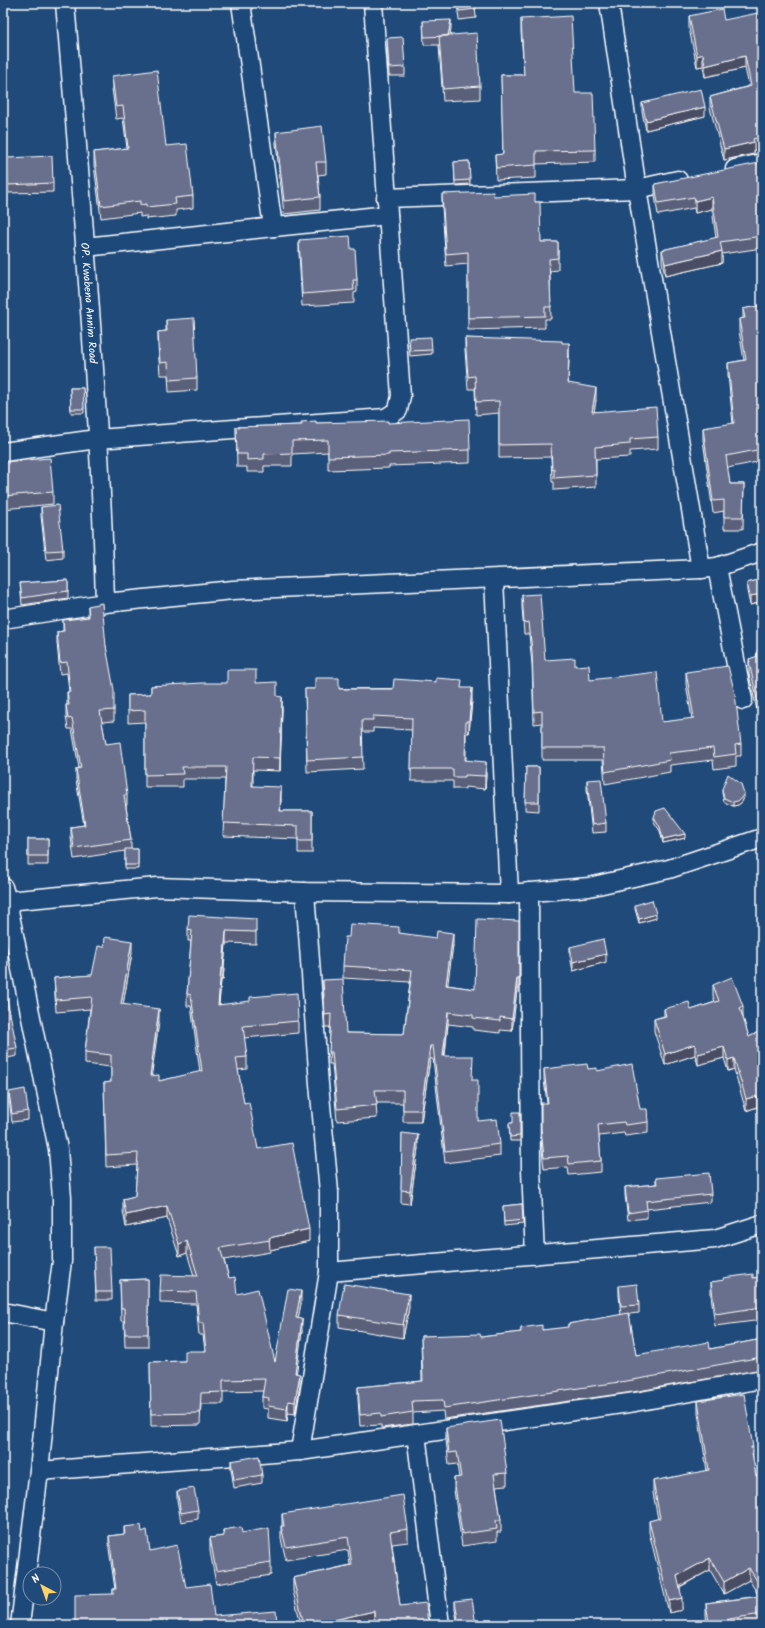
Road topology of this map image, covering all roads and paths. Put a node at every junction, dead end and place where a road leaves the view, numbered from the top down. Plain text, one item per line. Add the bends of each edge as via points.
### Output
1 (65, 3) edge
2 (241, 3) edge
3 (373, 3) edge
4 (609, 3) edge
5 (762, 163) edge
6 (715, 173) edge
7 (692, 178) edge
8 (637, 189) junction
9 (387, 206) junction
10 (273, 227) junction
11 (85, 247) junction
12 (97, 439) junction
13 (3, 452) edge
14 (762, 552) edge
15 (709, 568) junction
16 (494, 579) junction
17 (105, 603) junction
18 (3, 619) edge
19 (743, 700) dead end
20 (762, 838) edge
21 (305, 892) junction
22 (529, 892) junction
23 (5, 894) edge
24 (509, 894) junction
25 (762, 1224) edge
26 (535, 1255) junction
27 (330, 1272) junction
28 (3, 1312) edge
29 (54, 1322) junction
30 (762, 1379) edge
31 (416, 1434) junction
32 (300, 1452) junction
33 (39, 1471) junction
34 (20, 1625) edge
35 (440, 1625) edge

1 - 11 street, OP. Kwabena Annim Road
2 - 10 street
3 - 9 street
4 - 8 street
5 - 6 street
7 - 8 street
8 - 9 street
8 - 15 street
9 - 10 street
9 - 12 street via 401,396 398,410 386,418
10 - 11 street
11 - 12 street, OP. Kwabena Annim Road
12 - 13 street
12 - 17 street, OP. Kwabena Annim Road
14 - 15 street
15 - 16 street
15 - 19 street
16 - 17 street via 233,590
16 - 24 street
17 - 18 street
20 - 22 street via 661,871 589,887
21 - 23 street via 157,887
21 - 24 street
21 - 27 street via 329,1192
22 - 24 street
22 - 26 street via 531,1170
23 - 29 street via 58,1149 62,1198 62,1261
25 - 26 street via 715,1239
26 - 27 street
27 - 32 street
28 - 29 street
29 - 33 street
30 - 31 street via 635,1402
31 - 32 street
31 - 35 street
32 - 33 street
33 - 34 street

